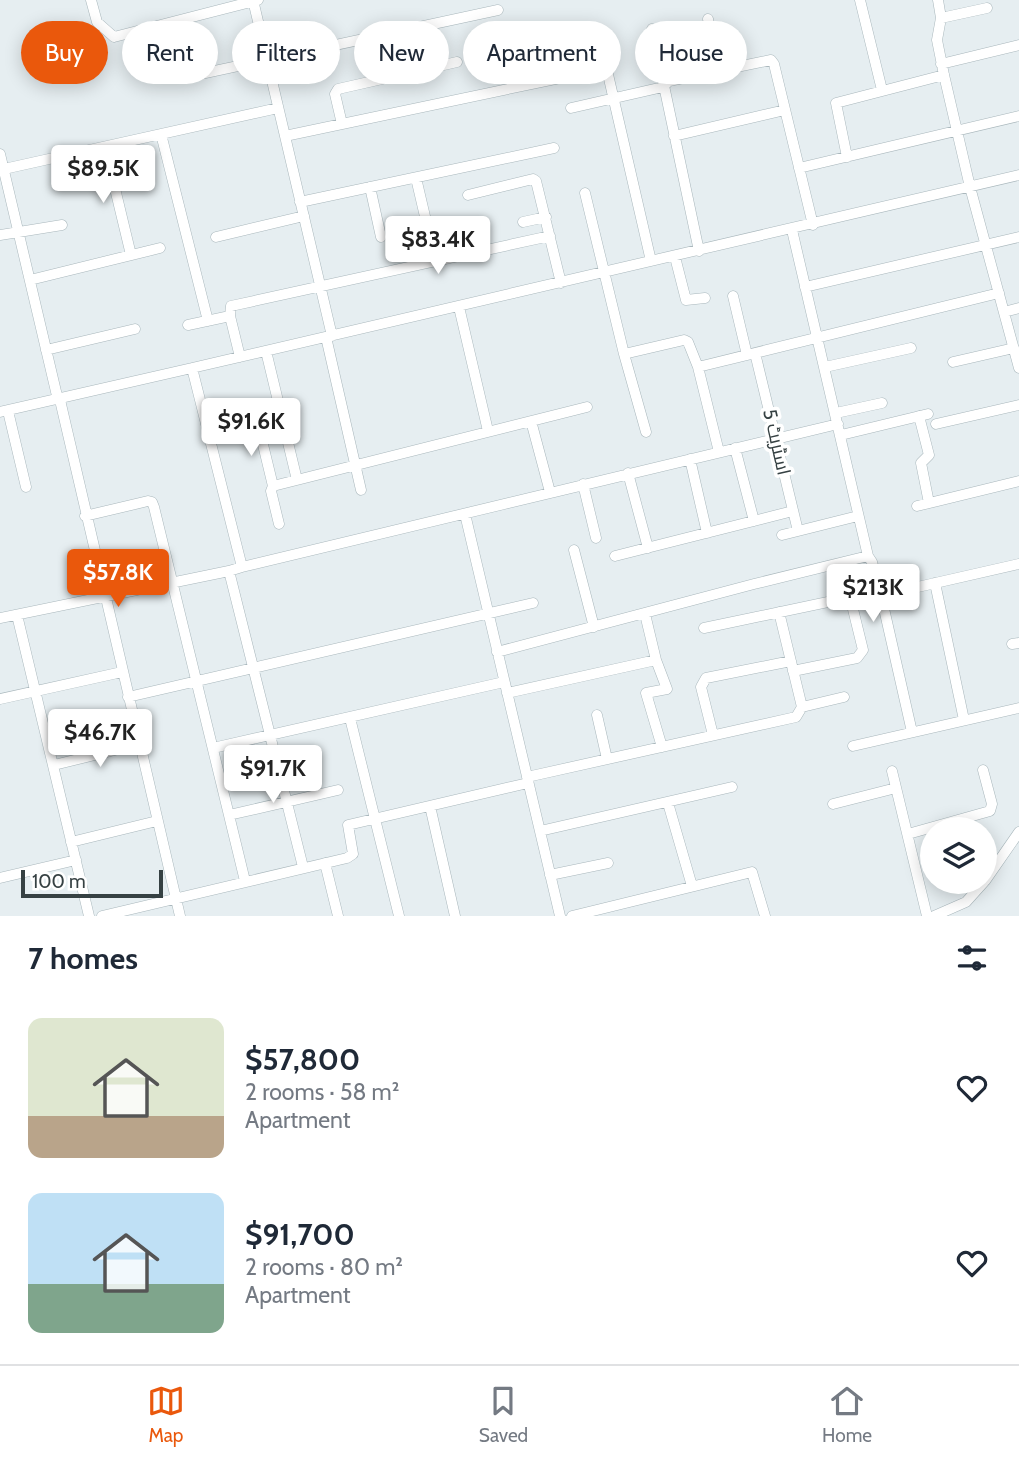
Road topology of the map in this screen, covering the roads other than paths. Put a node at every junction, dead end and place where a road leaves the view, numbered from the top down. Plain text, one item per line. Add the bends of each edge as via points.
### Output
1 (91, 0) edge
2 (255, 0) edge
3 (860, 0) edge
4 (937, 0) edge
5 (987, 8) dead end
6 (498, 10) dead end
7 (941, 18) junction
8 (259, 21) edge
9 (340, 44) edge
10 (1019, 45) edge
11 (457, 62) dead end
12 (941, 64) junction
13 (747, 65) edge
14 (944, 75) junction
15 (273, 84) edge
16 (532, 84) edge
17 (610, 84) edge
18 (662, 84) edge
19 (666, 84) edge
20 (663, 87) junction
21 (883, 90) junction
22 (613, 98) junction
23 (278, 108) junction
24 (571, 108) dead end
25 (785, 110) junction
26 (1019, 116) edge
27 (342, 124) junction
28 (956, 130) junction
29 (161, 134) junction
30 (285, 136) junction
31 (674, 136) junction
32 (105, 147) junction
33 (554, 148) dead end
34 (0, 153) edge
35 (847, 157) junction
36 (799, 168) junction
37 (4, 169) junction
38 (1019, 175) edge
39 (416, 178) junction
40 (370, 187) junction
41 (970, 187) junction
42 (585, 193) dead end
43 (468, 195) dead end
44 (300, 201) junction
45 (304, 216) junction
46 (546, 217) junction
47 (523, 222) dead end
48 (62, 225) dead end
49 (427, 225) dead end
50 (813, 225) junction
51 (792, 230) junction
52 (19, 234) junction
53 (0, 235) edge
54 (550, 236) junction
55 (216, 237) dead end
56 (382, 237) dead end
57 (1019, 237) edge
58 (986, 245) junction
59 (160, 248) dead end
60 (699, 251) junction
61 (131, 255) junction
62 (675, 257) junction
63 (651, 261) junction
64 (604, 273) junction
65 (30, 280) junction
66 (561, 283) junction
67 (320, 285) junction
68 (806, 287) junction
69 (999, 293) junction
70 (733, 296) dead end
71 (705, 298) dead end
72 (459, 307) junction
73 (1019, 308) edge
74 (1004, 312) junction
75 (230, 316) junction
76 (208, 321) junction
77 (188, 325) dead end
78 (135, 330) dead end
79 (329, 336) junction
80 (817, 338) junction
81 (911, 348) dead end
82 (1014, 348) junction
83 (46, 350) junction
84 (266, 351) junction
85 (624, 354) junction
86 (751, 354) junction
87 (240, 357) junction
88 (953, 362) dead end
89 (698, 367) junction
90 (825, 367) junction
91 (192, 368) junction
92 (1019, 368) edge
93 (59, 400) junction
94 (882, 403) dead end
95 (1019, 405) edge
96 (587, 407) dead end
97 (4, 411) edge
98 (837, 419) junction
99 (531, 421) junction
100 (258, 424) dead end
101 (936, 425) dead end
102 (488, 431) junction
103 (646, 432) dead end
104 (841, 435) junction
105 (777, 439) junction
106 (736, 448) junction
107 (719, 452) junction
108 (690, 459) junction
109 (356, 466) junction
110 (628, 473) junction
111 (297, 480) junction
112 (1019, 481) edge
113 (583, 484) junction
114 (273, 486) junction
115 (26, 487) dead end
116 (361, 490) dead end
117 (550, 492) junction
118 (929, 503) junction
119 (917, 506) dead end
120 (793, 511) junction
121 (465, 514) junction
122 (85, 516) junction
123 (858, 516) junction
124 (754, 522) junction
125 (279, 524) dead end
126 (798, 531) junction
127 (707, 533) junction
128 (782, 535) dead end
129 (596, 538) dead end
130 (648, 548) junction
131 (574, 550) dead end
132 (615, 556) dead end
133 (868, 556) junction
134 (1019, 564) edge
135 (242, 567) junction
136 (229, 571) junction
137 (173, 583) junction
138 (935, 583) junction
139 (909, 589) dead end
140 (880, 591) junction
141 (105, 596) junction
142 (850, 597) junction
143 (533, 603) dead end
144 (779, 612) junction
145 (488, 614) junction
146 (645, 614) junction
147 (17, 615) junction
148 (0, 618) edge
149 (594, 627) junction
150 (704, 628) dead end
151 (497, 652) junction
152 (656, 660) junction
153 (792, 666) junction
154 (254, 668) junction
155 (122, 672) junction
156 (197, 681) junction
157 (505, 688) junction
158 (36, 692) junction
159 (128, 697) junction
160 (844, 698) dead end
161 (0, 699) edge
162 (802, 707) junction
163 (1019, 708) edge
164 (597, 715) dead end
165 (350, 718) junction
166 (964, 720) junction
167 (912, 732) junction
168 (713, 735) junction
169 (271, 736) junction
170 (139, 744) junction
171 (853, 746) dead end
172 (662, 747) junction
173 (213, 748) junction
174 (607, 759) junction
175 (54, 765) junction
176 (983, 770) dead end
177 (892, 771) dead end
178 (528, 780) junction
179 (732, 787) dead end
180 (896, 788) junction
181 (338, 790) dead end
182 (288, 802) junction
183 (668, 803) junction
184 (833, 804) dead end
185 (430, 806) junction
186 (229, 815) junction
187 (375, 819) junction
188 (157, 821) junction
189 (540, 831) junction
190 (1019, 832) edge
191 (908, 834) junction
192 (71, 842) junction
193 (76, 860) junction
194 (325, 863) junction
195 (608, 863) dead end
196 (997, 864) edge
197 (303, 867) junction
198 (550, 875) junction
199 (0, 878) edge
200 (245, 881) junction
201 (692, 886) junction
202 (973, 894) edge
203 (176, 898) junction
204 (89, 916) edge
205 (102, 916) edge
206 (180, 916) edge
207 (338, 916) edge
208 (399, 916) edge
209 (455, 916) edge
210 (560, 916) edge
211 (572, 916) edge
212 (765, 916) edge
213 (927, 916) edge
214 (934, 916) edge

1 - 2 street via 97,22 114,37
2 - 8 street
3 - 21 street
4 - 7 street
5 - 7 street
6 - 9 street
7 - 12 street via 937,40
10 - 12 street
11 - 27 street via 338,89 335,94
12 - 14 street
13 - 25 street via 771,60
14 - 21 street
14 - 28 street
15 - 23 street
16 - 27 street
17 - 22 street
18 - 20 street
19 - 20 street
20 - 22 street
20 - 31 street
21 - 35 street via 836,103
22 - 24 street
22 - 63 street
23 - 29 street
23 - 30 street
25 - 31 street
25 - 36 street
26 - 28 street
27 - 30 street
28 - 35 street
28 - 41 street
29 - 32 street
29 - 76 street
30 - 44 street
31 - 60 street
32 - 37 street
32 - 61 street
33 - 39 street
34 - 37 street
35 - 36 street
36 - 50 street
37 - 52 street
38 - 41 street
39 - 40 street
39 - 49 street
40 - 44 street
40 - 56 street
41 - 50 street
41 - 58 street
42 - 64 street
43 - 46 street via 533,180
44 - 45 street
45 - 55 street
45 - 67 street
46 - 47 street
46 - 54 street
48 - 52 street
50 - 51 street
51 - 60 street
51 - 68 street
52 - 53 street
52 - 65 street
54 - 66 street
54 - 67 street
57 - 58 street
58 - 68 street
58 - 69 street
59 - 61 street
60 - 62 street
61 - 65 street
62 - 63 street
62 - 71 street via 686,300
63 - 64 street
64 - 66 street
64 - 85 street
65 - 83 street
66 - 72 street
67 - 75 street via 231,306
67 - 79 street
68 - 80 street
69 - 74 street
69 - 80 street
70 - 86 street, اسٹریٹ 5
72 - 79 street
72 - 102 street
73 - 74 street
74 - 82 street
75 - 76 street
75 - 87 street
76 - 77 street
78 - 83 street
79 - 84 street
79 - 109 street
80 - 86 street
80 - 90 street
81 - 90 street
82 - 88 street
82 - 92 street
83 - 93 street
84 - 87 street
84 - 111 street
85 - 89 street via 684,340
85 - 103 street
86 - 89 street
86 - 105 street, اسٹریٹ 5
87 - 91 street
89 - 107 street
90 - 98 street
91 - 93 street
91 - 135 street
93 - 97 street
93 - 122 street
94 - 98 street
95 - 101 street
96 - 99 street
97 - 115 street
98 - 104 street
98 - 105 street
99 - 102 street
99 - 117 street
100 - 114 street
102 - 109 street
104 - 118 street via 923,415 929,455 921,463
104 - 123 street
105 - 106 street
105 - 120 street, اسٹریٹ 5
106 - 107 street
106 - 124 street
107 - 108 street
108 - 110 street
108 - 127 street
109 - 111 street
109 - 116 street
110 - 113 street
110 - 130 street
111 - 114 street
112 - 118 street
113 - 117 street
113 - 129 street
114 - 125 street
117 - 121 street
118 - 119 street
120 - 124 street
120 - 126 street, اسٹریٹ 5
121 - 135 street
121 - 145 street
122 - 137 street via 152,502
122 - 141 street
123 - 126 street
123 - 133 street
124 - 127 street
126 - 128 street
127 - 130 street
130 - 132 street
131 - 149 street
133 - 140 street
133 - 146 street
134 - 138 street
135 - 136 street
136 - 137 street
136 - 154 street
137 - 141 street
137 - 156 street
138 - 139 street
138 - 166 street
140 - 142 street
140 - 167 street
141 - 147 street
141 - 155 street
142 - 144 street
142 - 153 street via 862,655
143 - 145 street
144 - 150 street
144 - 153 street
145 - 151 street
145 - 154 street
146 - 149 street
146 - 152 street
147 - 148 street
147 - 158 street
149 - 151 street
151 - 157 street
152 - 157 street
152 - 172 street via 667,689 646,693
153 - 162 street
153 - 168 street via 706,678 701,687
154 - 156 street
154 - 169 street
155 - 158 street
155 - 159 street
156 - 159 street
156 - 173 street
157 - 165 street
157 - 178 street
158 - 161 street
158 - 175 street
159 - 170 street
160 - 162 street
162 - 168 street via 796,717
163 - 166 street
164 - 174 street
165 - 169 street
165 - 187 street
166 - 167 street
167 - 171 street
168 - 172 street
169 - 173 street
169 - 182 street
170 - 175 street
170 - 188 street
172 - 174 street
173 - 186 street
174 - 178 street
175 - 192 street
176 - 191 street via 990,811
177 - 180 street
178 - 185 street
178 - 189 street
179 - 183 street
180 - 184 street
180 - 191 street
181 - 182 street
182 - 186 street
182 - 197 street
183 - 189 street
183 - 201 street
185 - 187 street
185 - 209 street
186 - 200 street
187 - 194 street via 348,825 353,854
187 - 208 street
188 - 192 street
188 - 203 street
189 - 198 street
190 - 196 street
191 - 213 street
192 - 193 street
193 - 199 street
193 - 204 street
194 - 197 street
194 - 207 street
195 - 198 street
197 - 200 street
198 - 210 street
200 - 203 street
201 - 211 street
201 - 212 street via 752,872
202 - 214 street
203 - 205 street
203 - 206 street

